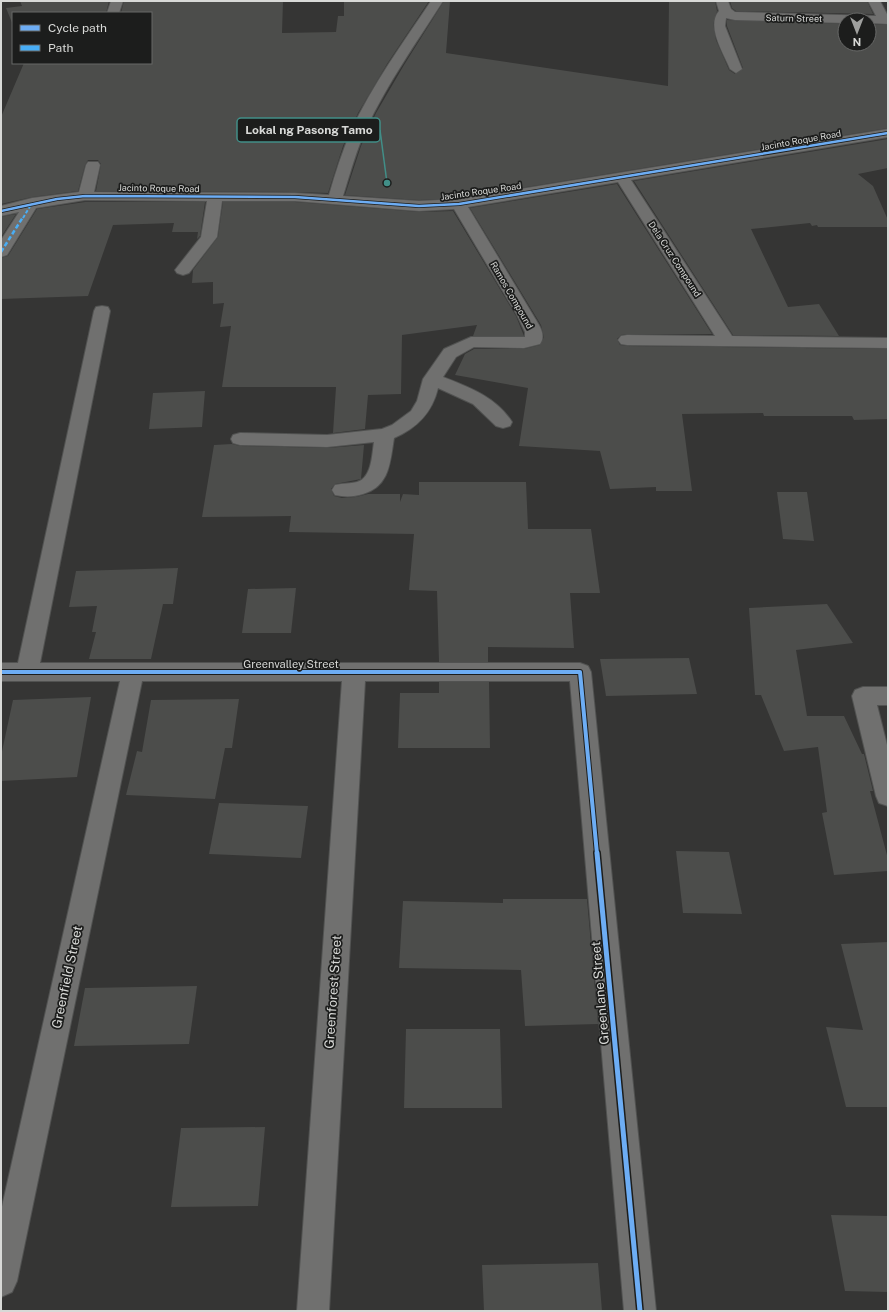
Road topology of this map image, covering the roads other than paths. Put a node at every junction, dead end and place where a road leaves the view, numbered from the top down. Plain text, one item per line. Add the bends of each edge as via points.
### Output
1 (117, 1) edge
2 (438, 1) edge
3 (874, 1) edge
4 (724, 6) edge
5 (113, 12) edge
6 (886, 20) edge
7 (736, 69) dead end
8 (888, 133) edge
9 (93, 165) dead end
10 (623, 178) junction
11 (85, 196) junction
12 (215, 197) junction
13 (335, 199) junction
14 (32, 203) junction
15 (459, 204) junction
16 (1, 211) edge
17 (1, 252) edge
18 (183, 270) dead end
19 (102, 311) dead end
20 (628, 340) dead end
21 (727, 341) junction
22 (888, 343) edge
23 (432, 379) junction
24 (503, 422) dead end
25 (385, 435) junction
26 (240, 439) dead end
27 (342, 490) dead end
28 (1, 672) edge
29 (27, 672) junction
30 (133, 672) junction
31 (580, 672) joint
32 (354, 673) junction
33 (888, 696) edge
34 (888, 796) edge
35 (1, 1281) edge
36 (313, 1311) edge
37 (640, 1311) edge

1 - 5 street
2 - 13 street via 363,122 346,160
3 - 6 street
4 - 6 street, Saturn Street via 730,15 735,16 806,12
4 - 7 street via 719,26
8 - 10 street, Jacinto Roque Road
9 - 11 street
10 - 15 street, Jacinto Roque Road
10 - 21 street, Dela Cruz Compound
11 - 12 street, Jacinto Roque Road
11 - 14 street, Jacinto Roque Road
12 - 13 street, Jacinto Roque Road
12 - 18 street via 209,237
13 - 15 street, Jacinto Roque Road via 419,206
14 - 16 street, Jacinto Roque Road
14 - 17 street
15 - 23 street, Ramos Compound via 525,315 534,332 534,340 524,343 471,342 450,353
19 - 29 street
20 - 21 street
21 - 22 street
23 - 24 street via 475,396
23 - 25 street, Ramos Compound via 426,401 417,415
25 - 26 street, Ramos Compound via 327,440
25 - 27 street via 380,470 371,484 362,488
28 - 29 street, Greenvalley Street
29 - 30 street, Greenvalley Street
30 - 32 street, Greenvalley Street
30 - 35 street, Greenfield Street
31 - 32 street, Greenvalley Street
31 - 37 street, Greenlane Street
32 - 36 street, Greenforest Street
33 - 34 street via 863,696

